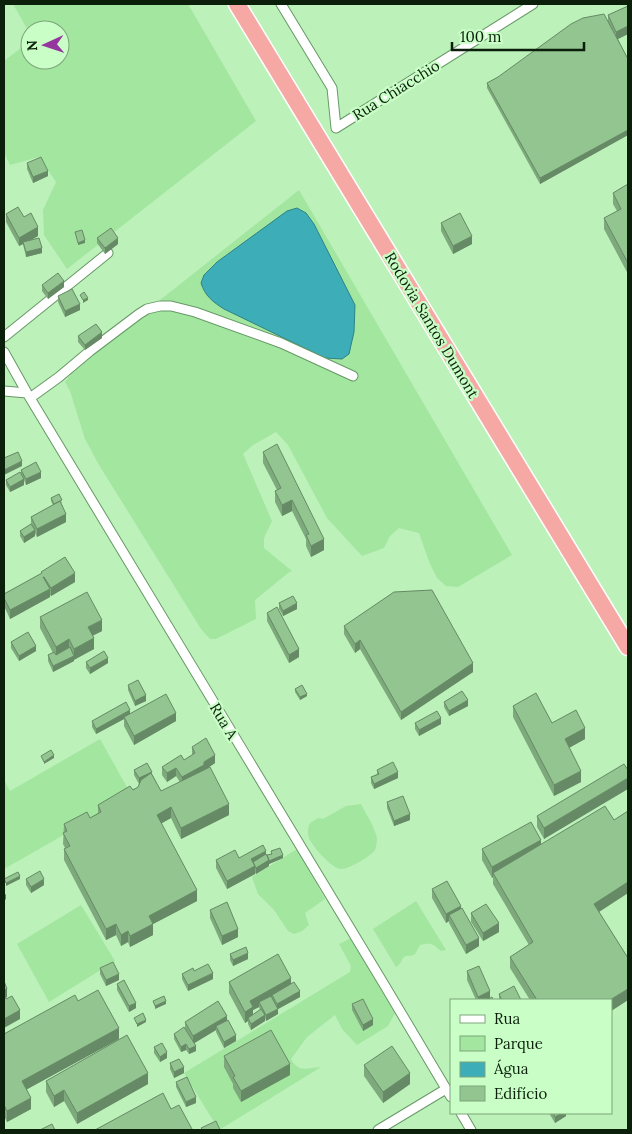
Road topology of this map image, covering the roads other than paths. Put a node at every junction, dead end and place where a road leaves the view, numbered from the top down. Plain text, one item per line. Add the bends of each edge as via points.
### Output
1 (237, 4) edge
2 (281, 4) edge
3 (533, 4) edge
4 (108, 253) edge
5 (4, 337) edge
6 (4, 352) edge
7 (353, 376) dead end
8 (4, 391) edge
9 (28, 395) junction
10 (628, 647) edge
11 (448, 1093) edge
12 (462, 1114) edge
13 (378, 1130) edge
14 (471, 1130) edge

1 - 10 highway, Rodovia Santos Dumont
2 - 3 street, Rua Chiacchio via 332,88 336,128
4 - 5 street
6 - 9 street, Rua A
7 - 9 street via 212,318 160,306 139,314 59,377
8 - 9 street
9 - 11 street, Rua A
11 - 13 street, Rua A
12 - 14 street

